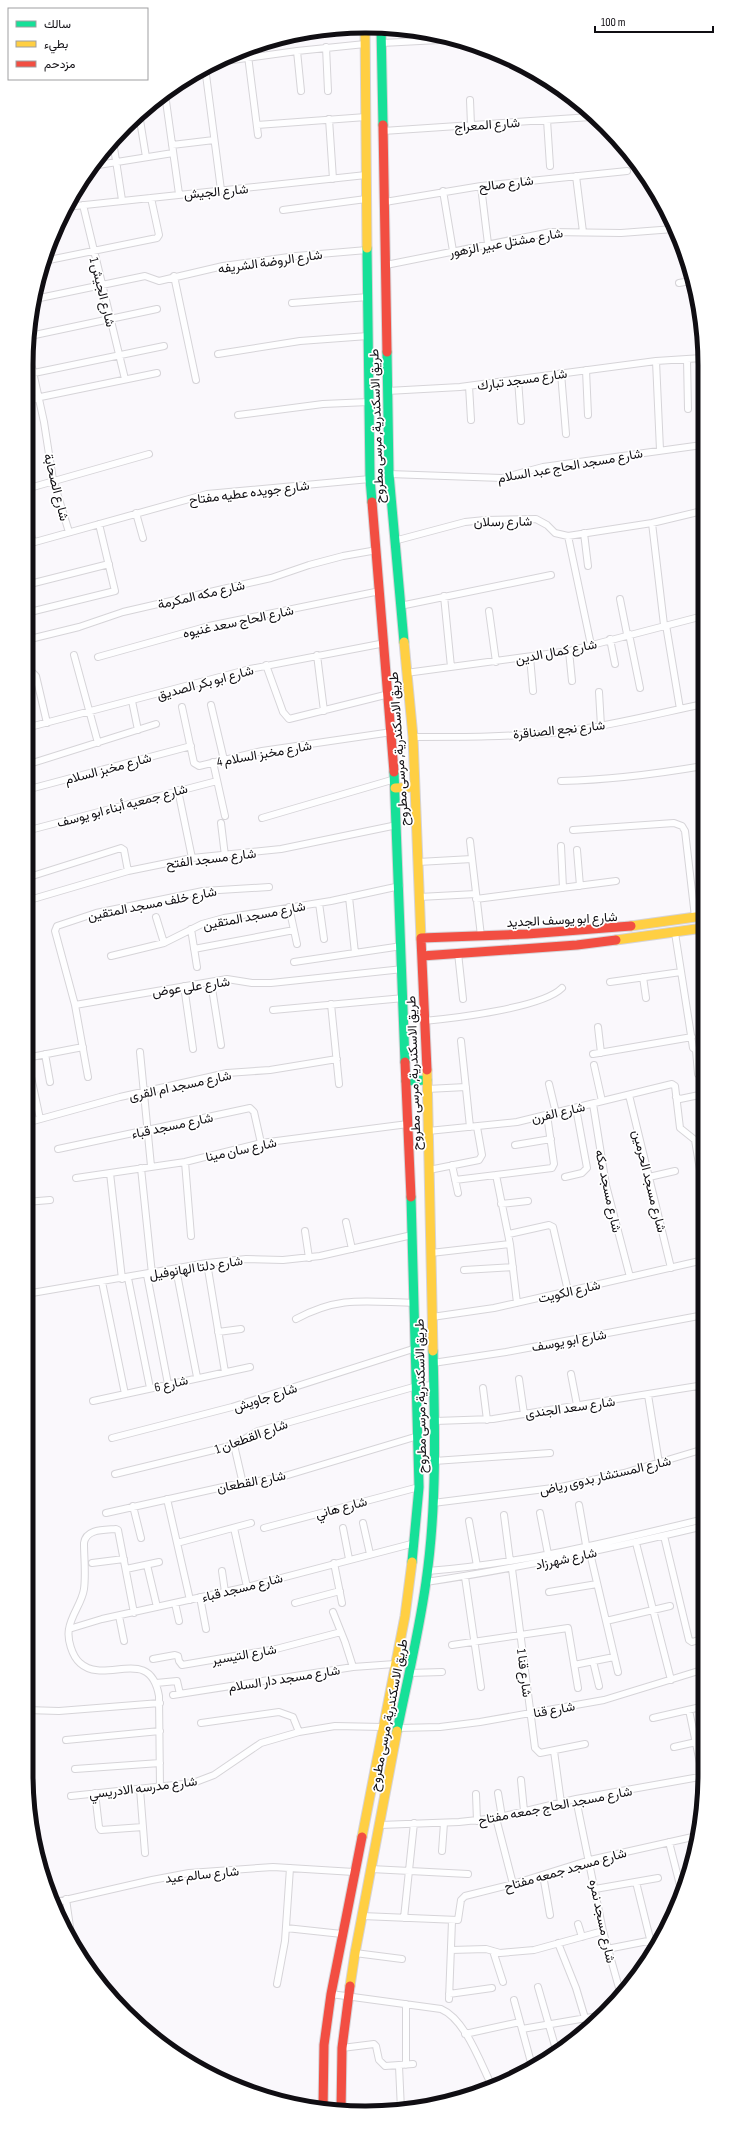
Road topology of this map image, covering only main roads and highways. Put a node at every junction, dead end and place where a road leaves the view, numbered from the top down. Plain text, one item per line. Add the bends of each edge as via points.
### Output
1 (364, 33) edge
2 (381, 34) edge
3 (387, 358) junction
4 (368, 359) junction
5 (395, 783) junction
6 (415, 787) junction
7 (698, 917) edge
8 (698, 929) edge
9 (421, 938) junction
10 (422, 956) junction
11 (427, 1080) junction
12 (406, 1081) junction
13 (323, 2103) edge
14 (342, 2105) edge

1 - 4 main road, طريق الاسكندرية, مرسى مطروح
2 - 3 main road, طريق الاسكندرية, مرسى مطروح
3 - 4 main road
3 - 6 main road, طريق الاسكندرية, مرسى مطروح via 389,474
4 - 5 main road, طريق الاسكندرية, مرسى مطروح via 370,479
5 - 6 main road
5 - 12 main road, طريق الاسكندرية, مرسى مطروح
6 - 9 main road, طريق الاسكندرية, مرسى مطروح
7 - 9 main road, شارع ابو يوسف الجديد via 615,929
8 - 10 main road, شارع ابو يوسف الجديد via 577,945
9 - 10 main road, طريق الاسكندرية, مرسى مطروح
10 - 11 main road, طريق الاسكندرية, مرسى مطروح
11 - 12 main road
11 - 14 main road, طريق الاسكندرية, مرسى مطروح via 435,1421 428,1571 355,1953 342,2048
12 - 13 main road, طريق الاسكندرية, مرسى مطروح via 419,1487 415,1543 405,1616 331,1994 324,2045

